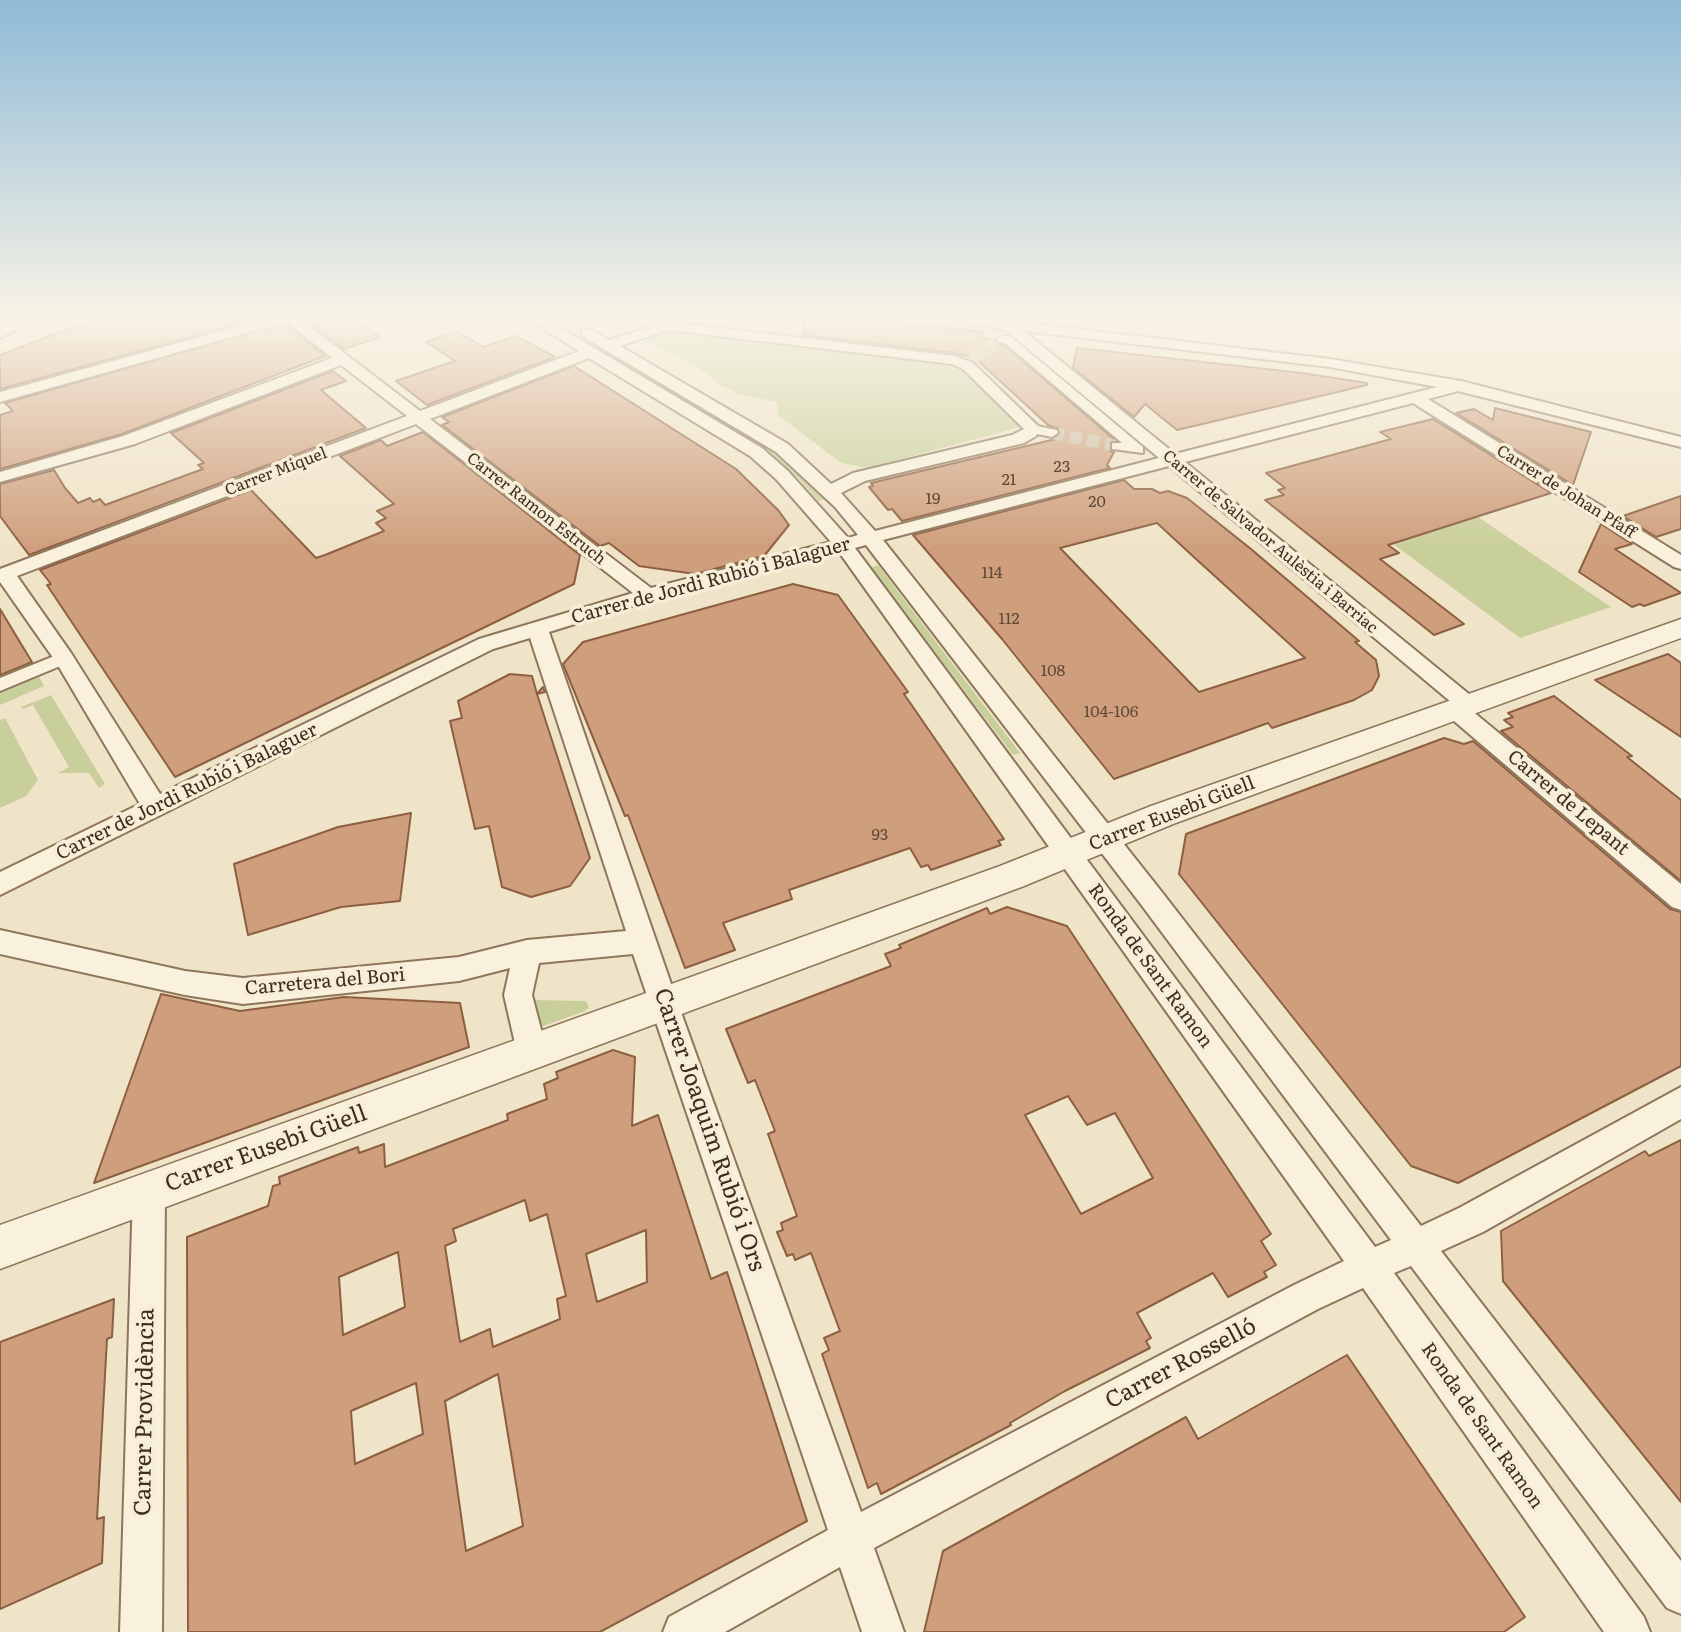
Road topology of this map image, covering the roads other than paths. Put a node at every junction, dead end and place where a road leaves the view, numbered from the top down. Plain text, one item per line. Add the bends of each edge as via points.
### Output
1 (244, 396) edge
2 (390, 396) edge
3 (475, 396) edge
4 (664, 396) edge
5 (695, 396) edge
6 (1002, 396) edge
7 (1075, 396) edge
8 (1088, 396) edge
9 (1422, 396) edge
10 (1503, 396) edge
11 (1415, 398) junction
12 (418, 418) junction
13 (1032, 429) junction
14 (1052, 433) tunnel mouth
15 (1681, 442) edge
16 (1117, 446) tunnel mouth
17 (1171, 460) junction
18 (0, 477) edge
19 (830, 492) junction
20 (870, 538) junction
21 (843, 544) junction
22 (1681, 563) edge
23 (3, 575) edge
24 (648, 595) junction
25 (537, 628) junction
26 (1681, 628) edge
27 (64, 658) junction
28 (0, 685) edge
29 (1461, 706) junction
30 (155, 807) junction
31 (1105, 839) junction
32 (1069, 853) junction
33 (0, 884) edge
34 (1681, 899) edge
35 (643, 941) junction
36 (0, 943) edge
37 (527, 952) junction
38 (664, 1004) junction
39 (532, 1052) junction
40 (1681, 1102) edge
41 (149, 1191) junction
42 (0, 1247) edge
43 (1415, 1247) junction
44 (1369, 1267) junction
45 (852, 1539) junction
46 (1681, 1594) edge
47 (141, 1632) edge
48 (684, 1632) edge
49 (883, 1632) edge
50 (1629, 1632) edge

1 - 18 street via 129,440
2 - 12 street, Carrer Ramon Estruch
3 - 12 street, Carrer Miquel
4 - 21 street, Ronda de Sant Ramon via 756,452
5 - 19 street, Ronda de Sant Ramon via 782,448
6 - 13 street
7 - 16 street via 1139,450
8 - 17 street, Carrer de Salvador Aulèstia i Barriac
9 - 11 street, Carrer de Jordi Rubió i Balaguer
10 - 15 street
11 - 17 street, Carrer de Jordi Rubió i Balaguer
11 - 22 street, Carrer de Johan Pfaff
12 - 23 street, Carrer Miquel
12 - 24 street, Carrer Ramon Estruch
13 - 14 street
13 - 19 street via 1018,439 859,477
17 - 20 street, Carrer de Jordi Rubió i Balaguer
17 - 29 street, Carrer de Salvador Aulèstia i Barriac
19 - 20 street, Ronda de Sant Ramon
20 - 21 street, Carrer de Jordi Rubió i Balaguer
20 - 31 street, Ronda de Sant Ramon
21 - 24 street, Carrer de Jordi Rubió i Balaguer
21 - 32 street, Ronda de Sant Ramon
23 - 27 street
24 - 25 street, Carrer de Jordi Rubió i Balaguer
25 - 30 street, Carrer de Jordi Rubió i Balaguer via 486,644
25 - 35 street, Carrer Joaquim Rubió i Ors
26 - 29 street, Carrer Eusebi Güell
27 - 28 street
27 - 30 street
29 - 31 street, Carrer Eusebi Güell
29 - 34 street, Carrer de Lepant
30 - 33 street, Carrer de Jordi Rubió i Balaguer
31 - 32 street, Carrer Eusebi Güell
31 - 43 street, Ronda de Sant Ramon
32 - 38 street, Carrer Eusebi Güell
32 - 44 street, Ronda de Sant Ramon
35 - 37 street, Carretera del Bori
35 - 38 street, Carrer Joaquim Rubió i Ors
36 - 37 street, Carretera del Bori via 186,983 243,990 459,969
37 - 39 street via 518,995
38 - 39 street, Carrer Eusebi Güell
38 - 45 street, Carrer Joaquim Rubió i Ors
39 - 41 street, Carrer Eusebi Güell
40 - 43 street, Carrer Rosselló
41 - 42 street, Carrer Eusebi Güell
41 - 47 street, Carrer Providència
43 - 44 street, Carrer Rosselló
43 - 46 street, Ronda de Sant Ramon
44 - 45 street, Carrer Rosselló
44 - 50 street, Ronda de Sant Ramon
45 - 48 street, Carrer Rosselló
45 - 49 street, Carrer Joaquim Rubió i Ors

